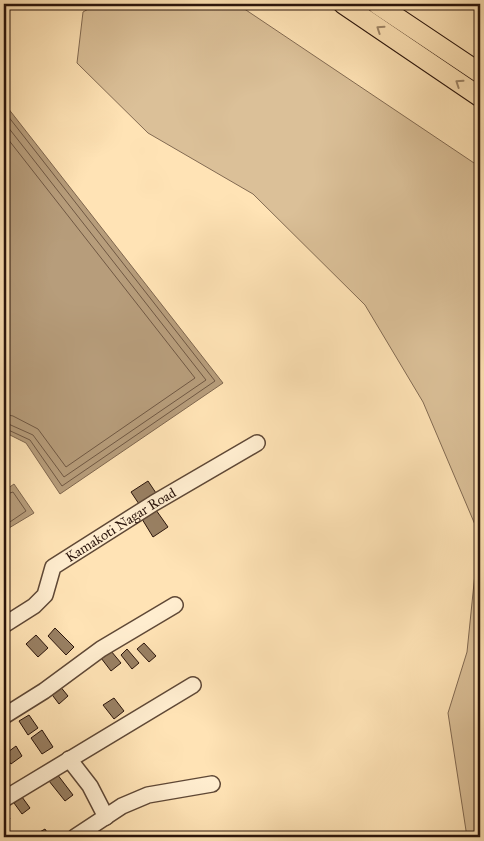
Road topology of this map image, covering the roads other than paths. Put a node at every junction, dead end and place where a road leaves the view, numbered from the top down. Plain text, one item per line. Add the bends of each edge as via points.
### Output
1 (343, 4) edge
2 (377, 4) edge
3 (480, 73) edge
4 (480, 97) edge
5 (257, 443) dead end
6 (174, 605) dead end
7 (4, 625) edge
8 (193, 685) dead end
9 (4, 716) edge
10 (69, 759) junction
11 (212, 784) dead end
12 (4, 799) edge
13 (106, 817) junction
14 (75, 837) edge

4 -> 1 main road
2 - 3 main road
5 - 7 street, Kamakoti Nagar Road via 53,567 45,595
6 - 9 street via 101,649
8 - 10 street
10 - 12 street
10 - 13 street via 90,786
11 - 13 street via 148,795
13 - 14 street

